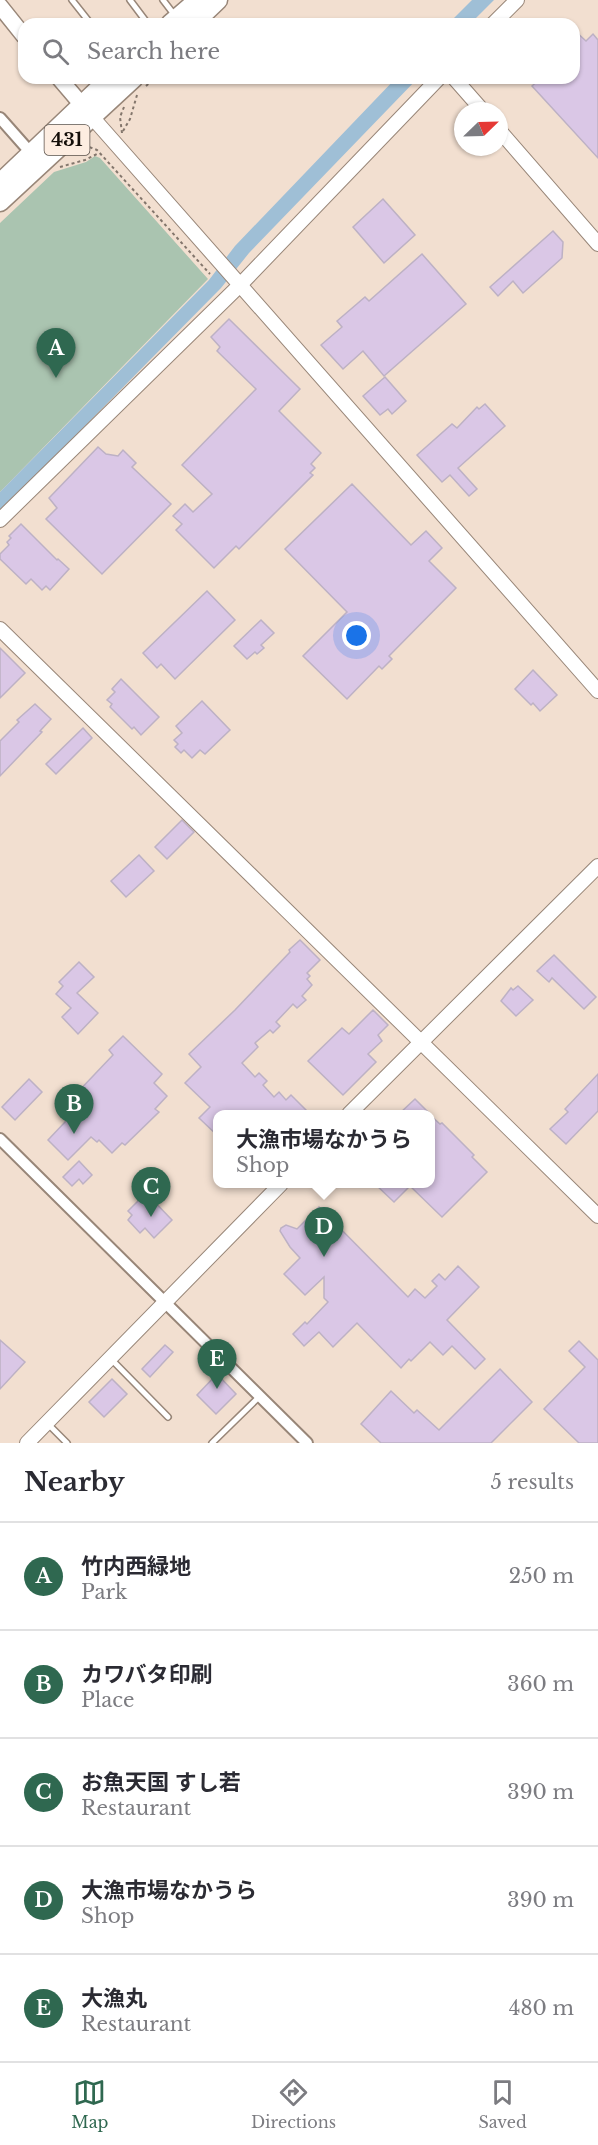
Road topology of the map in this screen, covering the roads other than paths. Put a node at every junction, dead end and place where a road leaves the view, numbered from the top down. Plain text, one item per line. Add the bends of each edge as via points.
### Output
1 (72, 0) edge
2 (130, 0) edge
3 (163, 0) edge
4 (198, 0) edge
5 (218, 0) edge
6 (517, 0) edge
7 (0, 6) edge
8 (86, 18) edge
9 (144, 18) edge
10 (177, 18) edge
11 (183, 18) edge
12 (187, 18) edge
13 (499, 18) edge
14 (18, 28) edge
15 (64, 84) edge
16 (106, 84) edge
17 (433, 84) edge
18 (459, 84) edge
19 (135, 86) edge
20 (475, 102) edge
21 (86, 111) junction
22 (0, 118) edge
23 (508, 140) edge
24 (31, 153) junction
25 (0, 183) edge
26 (0, 202) edge
27 (598, 244) edge
28 (240, 285) junction
29 (0, 520) edge
30 (0, 629) edge
31 (598, 691) edge
32 (598, 866) edge
33 (421, 1042) junction
34 (354, 1110) edge
35 (0, 1139) edge
36 (277, 1188) edge
37 (598, 1216) edge
38 (165, 1302) junction
39 (110, 1358) junction
40 (260, 1396) junction
41 (168, 1417) dead end
42 (46, 1423) junction
43 (27, 1443) edge
44 (67, 1443) edge
45 (212, 1443) edge
46 (307, 1443) edge

1 - 8 lane
2 - 9 lane
3 - 10 lane
4 - 11 highway
5 - 12 highway
6 - 13 street
7 - 14 main road
15 - 21 main road
16 - 21 highway, 431
17 - 28 street
18 - 20 street
19 - 21 highway, 431
21 - 24 highway, 431
21 - 26 highway, 431
21 - 28 street
22 - 24 street
23 - 27 street
24 - 25 highway, 431
28 - 29 street
28 - 31 street
30 - 33 street
32 - 33 street
33 - 34 street
33 - 37 street
35 - 38 street
36 - 38 street
38 - 39 street
38 - 40 street
39 - 41 lane
39 - 42 street
40 - 45 lane
40 - 46 street
42 - 43 street
42 - 44 lane

